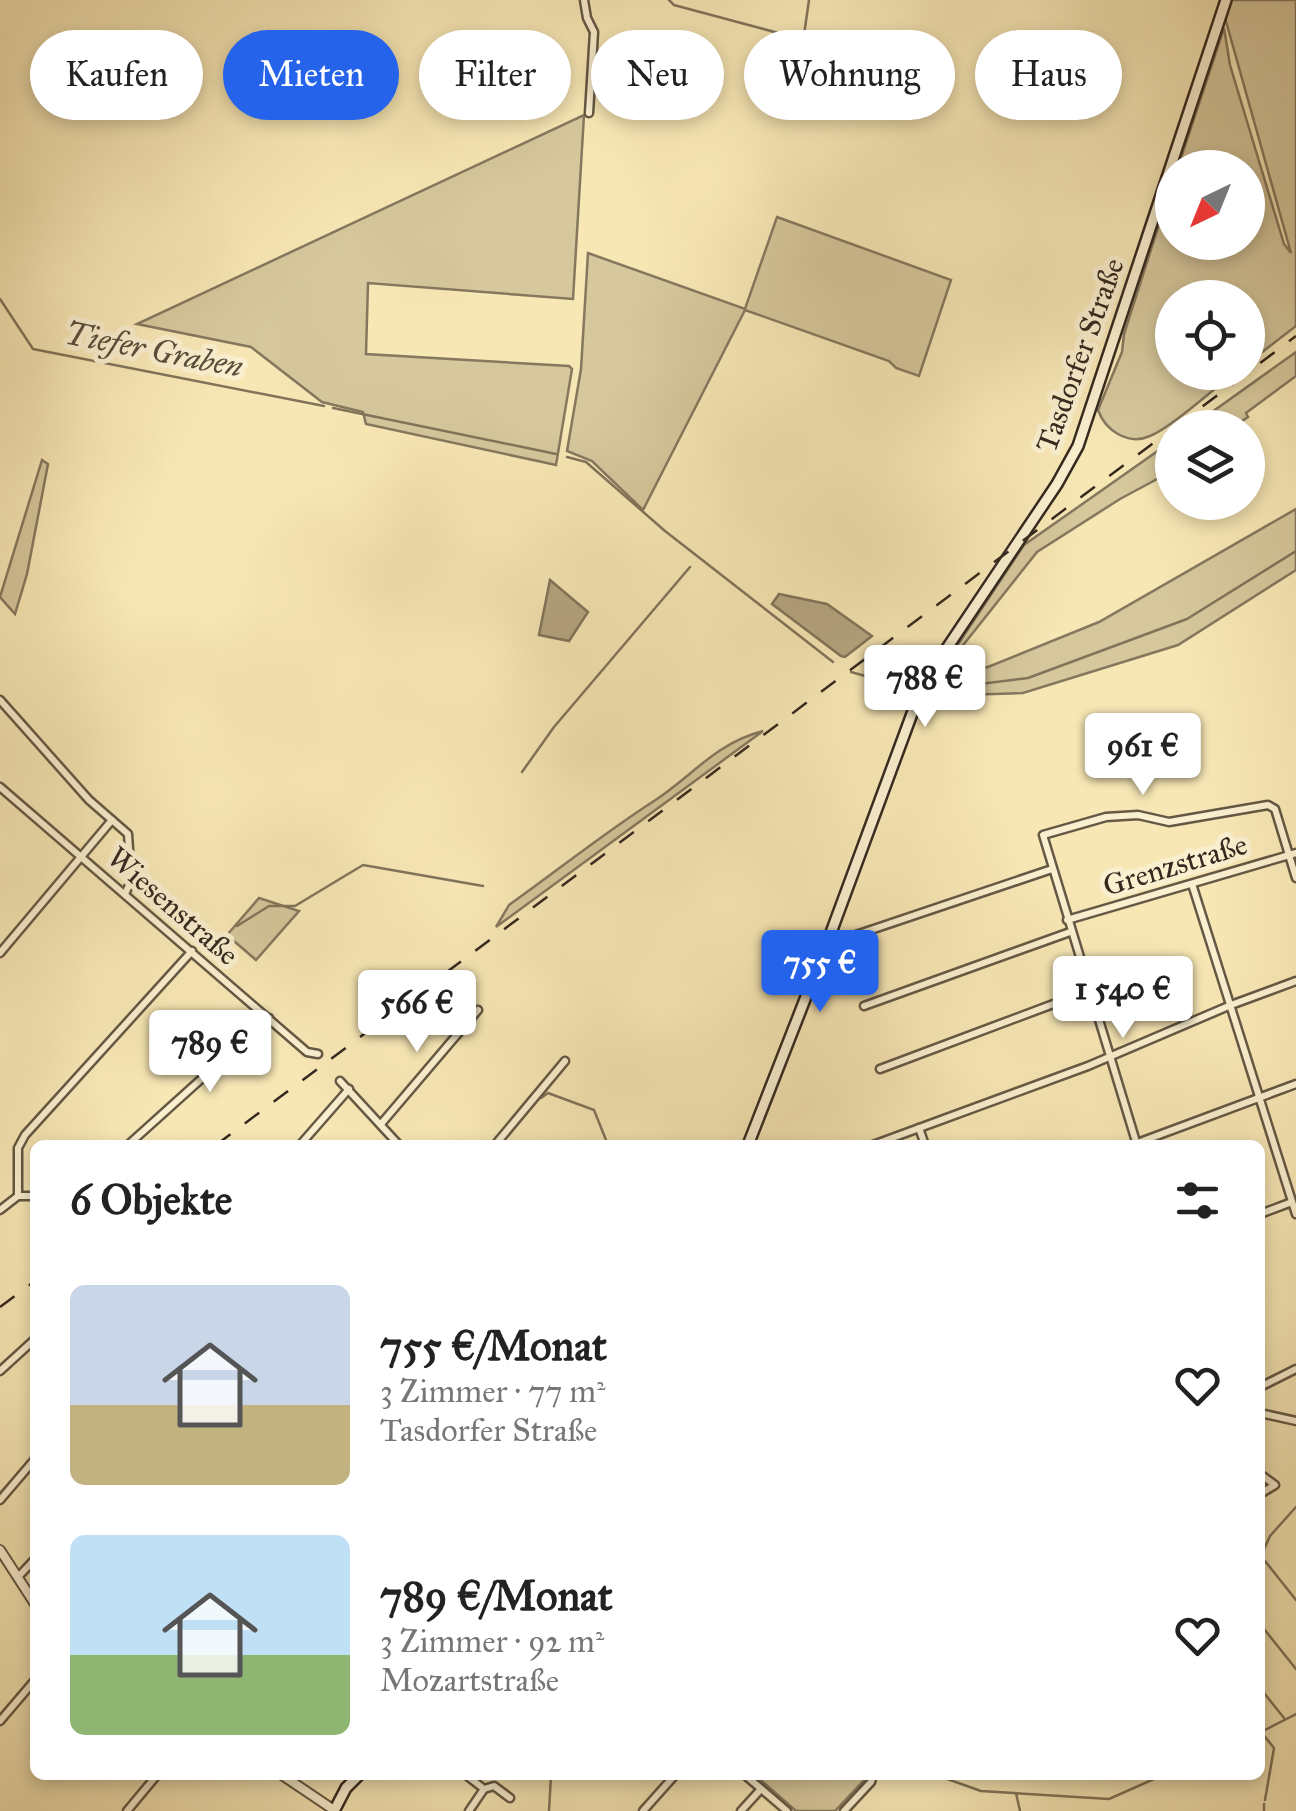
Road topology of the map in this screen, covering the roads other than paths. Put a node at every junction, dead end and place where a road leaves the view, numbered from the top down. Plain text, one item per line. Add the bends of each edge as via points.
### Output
1 (584, 0) edge
2 (1226, 0) edge
3 (589, 113) dead end
4 (0, 700) edge
5 (0, 786) edge
6 (112, 820) junction
7 (1292, 854) edge
8 (81, 856) junction
9 (1052, 869) junction
10 (1296, 878) edge
11 (1192, 884) junction
12 (125, 894) junction
13 (1066, 920) junction
14 (1070, 932) junction
15 (829, 938) junction
16 (192, 951) junction
17 (0, 952) edge
18 (1296, 981) edge
19 (1088, 992) junction
20 (1231, 1005) junction
21 (864, 1006) dead end
22 (478, 1010) dead end
23 (269, 1018) junction
24 (318, 1054) dead end
25 (1109, 1057) junction
26 (564, 1061) dead end
27 (880, 1069) dead end
28 (340, 1081) dead end
29 (1296, 1084) edge
30 (349, 1089) junction
31 (1261, 1097) junction
32 (381, 1124) junction
33 (918, 1128) junction
34 (391, 1136) junction
35 (134, 1140) edge
36 (304, 1140) edge
37 (387, 1140) edge
38 (395, 1140) edge
39 (499, 1140) edge
40 (750, 1140) edge
41 (886, 1140) edge
42 (923, 1140) edge
43 (1135, 1140) edge
44 (1147, 1140) edge
45 (18, 1196) junction
46 (30, 1196) edge
47 (1294, 1202) edge
48 (0, 1210) edge
49 (1265, 1212) edge
50 (1296, 1214) edge
51 (30, 1344) edge
52 (1296, 1369) edge
53 (0, 1371) edge
54 (1265, 1384) edge
55 (1265, 1414) edge
56 (1296, 1421) edge
57 (30, 1465) edge
58 (0, 1500) edge
59 (0, 1550) edge
60 (30, 1564) edge
61 (18, 1577) junction
62 (30, 1596) edge
63 (30, 1686) edge
64 (0, 1722) edge
65 (153, 1780) edge
66 (290, 1780) edge
67 (358, 1780) edge
68 (472, 1780) edge
69 (671, 1780) edge
70 (751, 1780) edge
71 (871, 1780) edge
72 (484, 1789) junction
73 (761, 1789) junction
74 (510, 1798) dead end
75 (336, 1808) edge
76 (126, 1811) edge
77 (470, 1811) edge
78 (643, 1811) edge
79 (741, 1811) edge
80 (786, 1811) edge
81 (844, 1811) edge

1 - 3 street via 594,32
2 - 15 main road, Tasdorfer Straße via 1078,446 923,684
4 - 6 street
5 - 8 street, Wiesenstraße
6 - 8 street
6 - 12 street via 129,839 131,881
7 - 9 street via 1272,806 1169,822 1106,817 1043,835
7 - 10 street
7 - 11 street, Grenzstraße
8 - 12 street, Wiesenstraße
8 - 17 street
9 - 13 street
9 - 15 street via 841,940
11 - 13 street, Grenzstraße
11 - 20 street
12 - 16 street, Wiesenstraße
13 - 14 street
14 - 19 street
14 - 21 street
15 - 40 main road, Tasdorfer Straße
16 - 23 street, Wiesenstraße
16 - 45 street via 20,1142
18 - 20 street
19 - 25 street
19 - 27 street
20 - 25 street
20 - 31 street
22 - 32 street
23 - 24 street, Wiesenstraße
23 - 35 street
25 - 33 street
25 - 43 street
26 - 39 street
28 - 30 street
29 - 31 street
30 - 32 street
30 - 36 street
31 - 44 street
31 - 47 street
32 - 34 street
33 - 41 street
33 - 42 street
34 - 37 street
34 - 38 street
45 - 46 street
45 - 48 street
47 - 49 street
47 - 50 street
51 - 53 street
52 - 54 street
55 - 56 street
57 - 58 street
59 - 61 street
60 - 61 street
61 - 62 street
63 - 64 street
65 - 76 street
66 - 75 street
67 - 75 main road
68 - 72 street
69 - 78 street
70 - 73 street
71 - 81 street
72 - 74 street via 494,1786
72 - 77 street
73 - 79 street
73 - 80 street

